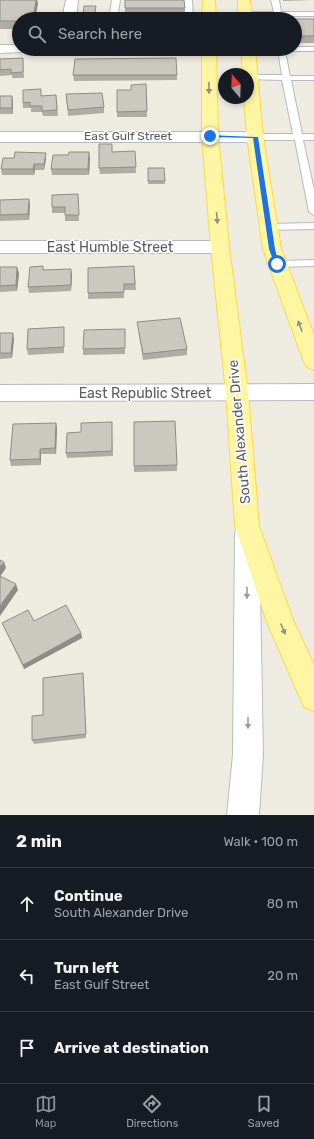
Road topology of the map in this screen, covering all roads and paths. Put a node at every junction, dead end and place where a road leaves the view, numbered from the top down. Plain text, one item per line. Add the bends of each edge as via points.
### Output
1 (72, 0) edge
2 (116, 0) edge
3 (188, 0) edge
4 (209, 0) edge
5 (244, 0) edge
6 (275, 0) edge
7 (70, 12) edge
8 (114, 12) edge
9 (188, 12) edge
10 (209, 12) edge
11 (245, 12) edge
12 (278, 12) edge
13 (302, 14) edge
14 (314, 14) edge
15 (0, 49) edge
16 (12, 49) edge
17 (302, 49) edge
18 (314, 49) edge
19 (209, 56) edge
20 (248, 56) edge
21 (282, 56) edge
22 (249, 68) edge
23 (254, 78) edge
24 (286, 78) junction
25 (314, 78) edge
26 (252, 104) edge
27 (210, 136) junction
28 (0, 137) edge
29 (255, 137) junction
30 (298, 137) junction
31 (314, 137) edge
32 (314, 212) edge
33 (314, 226) edge
34 (268, 227) junction
35 (0, 247) edge
36 (220, 247) junction
37 (314, 263) edge
38 (277, 264) junction
39 (314, 362) edge
40 (314, 392) edge
41 (0, 393) edge
42 (237, 393) junction
43 (247, 526) junction
44 (314, 697) edge
45 (243, 815) edge

1 - 7 street
2 - 8 lane
3 - 9 lane
4 - 10 main road
5 - 11 main road
6 - 12 lane
13 - 14 lane
15 - 16 street
17 - 18 lane
19 -> 27 main road, South Alexander Drive
20 - 22 main road
21 - 24 lane
23 - 24 lane
24 - 25 lane
24 - 30 lane
26 - 29 main road
27 - 28 street, East Gulf Street
27 - 29 street, East Gulf Street
27 -> 36 main road, South Alexander Drive
29 - 30 lane
29 - 34 main road
30 - 31 lane
30 - 32 lane
33 - 34 lane
34 - 38 main road
35 - 36 street, East Humble Street
36 - 42 main road, South Alexander Drive
37 - 38 lane
39 -> 38 main road
40 - 42 street, East Republic Street
41 - 42 street, East Republic Street
42 - 43 main road, South Alexander Drive
43 -> 44 main road via 280,622
43 -> 45 street, South Alexander Drive via 248,755

